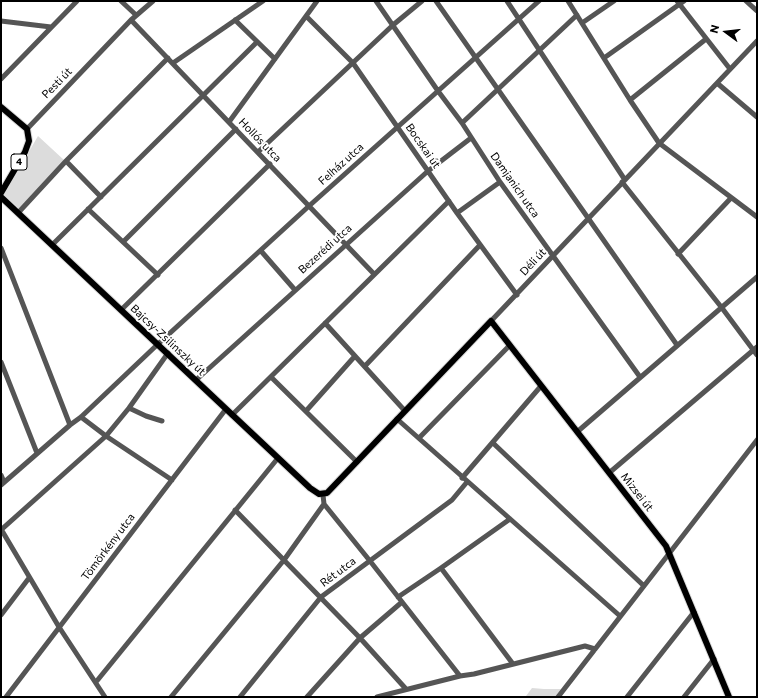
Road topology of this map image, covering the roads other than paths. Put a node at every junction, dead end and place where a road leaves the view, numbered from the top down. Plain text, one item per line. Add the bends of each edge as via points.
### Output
1 (77, 1) edge
2 (121, 1) edge
3 (153, 1) edge
4 (262, 1) edge
5 (317, 1) edge
6 (376, 1) edge
7 (422, 1) edge
8 (436, 1) edge
9 (507, 1) edge
10 (539, 1) edge
11 (568, 1) edge
12 (614, 1) edge
13 (746, 1) edge
14 (681, 2) edge
15 (757, 11) edge
16 (136, 15) junction
17 (577, 15) junction
18 (306, 16) junction
19 (519, 18) junction
20 (1, 20) edge
21 (131, 20) junction
22 (235, 20) junction
23 (582, 24) junction
24 (393, 25) junction
25 (51, 27) junction
26 (706, 39) junction
27 (757, 41) edge
28 (257, 42) junction
29 (540, 50) junction
30 (476, 57) junction
31 (168, 58) junction
32 (604, 58) junction
33 (275, 59) junction
34 (173, 63) junction
35 (353, 63) junction
36 (730, 70) junction
37 (1, 79) edge
38 (718, 83) junction
39 (498, 90) junction
40 (438, 91) junction
41 (203, 96) junction
42 (630, 100) junction
43 (1, 108) edge
44 (757, 117) edge
45 (229, 122) junction
46 (462, 123) junction
47 (397, 127) junction
48 (27, 129) junction
49 (236, 129) junction
50 (471, 138) junction
51 (660, 143) junction
52 (258, 152) junction
53 (66, 161) junction
54 (270, 164) junction
55 (428, 171) junction
56 (623, 181) junction
57 (500, 182) junction
58 (1, 193) edge
59 (101, 196) junction
60 (1, 197) edge
61 (731, 198) junction
62 (449, 201) junction
63 (309, 206) junction
64 (88, 209) junction
65 (18, 213) junction
66 (457, 213) junction
67 (757, 217) edge
68 (588, 219) junction
69 (123, 242) junction
70 (346, 244) junction
71 (52, 245) junction
72 (480, 245) junction
73 (1, 248) edge
74 (261, 251) junction
75 (678, 254) junction
76 (553, 256) junction
77 (374, 274) junction
78 (158, 275) junction
79 (757, 277) edge
80 (294, 290) junction
81 (517, 295) junction
82 (722, 308) junction
83 (122, 310) junction
84 (491, 321) junction
85 (325, 323) junction
86 (158, 344) junction
87 (510, 345) junction
88 (677, 345) junction
89 (755, 348) edge
90 (168, 353) junction
91 (757, 355) edge
92 (355, 356) junction
93 (1, 362) edge
94 (365, 366) junction
95 (271, 377) junction
96 (640, 377) junction
97 (196, 380) junction
98 (541, 386) junction
99 (129, 408) junction
100 (226, 409) junction
101 (306, 411) junction
102 (405, 411) junction
103 (232, 415) junction
104 (81, 417) junction
105 (397, 419) junction
106 (162, 421) dead end
107 (70, 425) junction
108 (577, 432) junction
109 (106, 436) junction
110 (418, 438) junction
111 (757, 440) edge
112 (493, 443) junction
113 (36, 454) junction
114 (278, 458) junction
115 (357, 462) junction
116 (609, 473) junction
117 (1, 475) edge
118 (462, 478) junction
119 (172, 480) junction
120 (467, 482) junction
121 (2, 483) edge
122 (323, 495) junction
123 (324, 504) junction
124 (235, 510) junction
125 (510, 519) junction
126 (1, 530) edge
127 (669, 552) junction
128 (284, 560) junction
129 (370, 561) junction
130 (442, 568) junction
131 (30, 578) junction
132 (644, 586) junction
133 (321, 597) junction
134 (400, 599) junction
135 (694, 612) junction
136 (1, 615) edge
137 (620, 616) junction
138 (59, 627) junction
139 (360, 638) junction
140 (595, 649) junction
141 (714, 659) junction
142 (513, 664) junction
143 (460, 676) junction
144 (96, 682) junction
145 (406, 689) junction
146 (6, 697) edge
147 (105, 697) edge
148 (171, 697) edge
149 (240, 697) edge
150 (307, 697) edge
151 (377, 697) edge
152 (558, 697) edge
153 (627, 697) edge
154 (684, 697) edge
155 (729, 697) edge

1 - 25 street
2 - 16 street
3 - 16 street, Pesti út
4 - 22 street
5 - 18 street
6 - 24 street, Damjanich utca
7 - 24 street
8 - 30 street
9 - 19 street
10 - 19 street, Felház utca
11 - 17 street
12 - 23 street
13 - 15 street
14 - 26 street
14 - 32 street
16 - 21 street, Pesti út
17 - 23 street
17 - 29 street
18 - 33 street
18 - 35 street, Bocskai út
19 - 29 street
19 - 30 street, Felház utca
20 - 25 street
21 - 31 street, Hollós utca
21 - 48 street, Pesti út
22 - 28 street
22 - 34 street
23 - 32 street
24 - 35 street
24 - 40 street, Damjanich utca
25 - 37 street
26 - 36 street
26 - 42 street
27 - 36 street, Déli út
28 - 33 street
28 - 41 street
29 - 39 street
29 - 56 street
30 - 39 street
30 - 40 street, Felház utca
31 - 34 street, Hollós utca
31 - 53 street
32 - 42 street
33 - 45 street
34 - 41 street, Hollós utca
35 - 47 street, Bocskai út
35 - 52 street
36 - 38 street, Déli út
38 - 44 street
38 - 51 street, Déli út
39 - 46 street
39 - 68 street
40 - 46 street, Damjanich utca
40 - 47 street, Felház utca
41 - 45 street, Hollós utca
41 - 59 street
42 - 51 street
43 - 48 main road
45 - 49 street, Hollós utca
46 - 50 street, Damjanich utca
47 - 55 street, Bocskai út
47 - 63 street, Felház utca
48 - 58 main road, 4 via 29,141
49 - 52 street, Hollós utca
49 - 69 street
50 - 55 street, Bezerédi utca
50 - 57 street, Damjanich utca
51 - 56 street, Déli út
51 - 61 street
52 - 54 street, Hollós utca
53 - 59 street
53 - 65 street
54 - 63 street, Hollós utca
54 - 78 street
55 - 62 street, Bocskai út
55 - 70 street, Bezerédi utca
56 - 68 street, Déli út
56 - 75 street
57 - 66 street
57 - 76 street, Damjanich utca
59 - 64 street
60 - 65 main road, Bajcsy-Zsilinszky út
61 - 67 street
61 - 75 street
62 - 66 street, Bocskai út
62 - 77 street
63 - 70 street, Hollós utca
63 - 74 street, Felház utca
64 - 69 street
64 - 71 street
65 - 71 main road, Bajcsy-Zsilinszky út
66 - 72 street, Bocskai út
68 - 76 street, Déli út
68 - 88 street
69 - 78 street
70 - 77 street, Hollós utca
70 - 80 street, Bezerédi utca
71 - 83 main road, Bajcsy-Zsilinszky út
72 - 81 street, Bocskai út
72 - 94 street
73 - 107 street
74 - 80 street
74 - 86 street, Felház utca
75 - 82 street
76 - 81 street, Déli út
76 - 96 street, Damjanich utca
77 - 85 street
78 - 83 street
79 - 82 street
80 - 97 street, Bezerédi utca
81 - 84 street, Déli út
82 - 88 street
82 - 89 street
83 - 86 main road, Bajcsy-Zsilinszky út
84 - 87 main road, Mizsei út
84 - 102 main road, Déli út
85 - 92 street
85 - 95 street
86 - 90 main road, Bajcsy-Zsilinszky út
86 - 104 street, Felház utca
87 - 98 main road, Mizsei út
87 - 110 street
88 - 96 street
89 - 91 street
89 - 116 street
90 - 97 main road, Bajcsy-Zsilinszky út
90 - 99 street
92 - 94 street
92 - 101 street
93 - 113 street
94 - 102 street
95 - 101 street
95 - 103 street
96 - 108 street
97 - 100 main road, Bajcsy-Zsilinszky út
98 - 108 main road, Mizsei út
98 - 112 street
99 - 106 street
99 - 109 street
100 - 103 main road, Bajcsy-Zsilinszky út
100 - 119 street, Tömörkény utca
101 - 115 street
102 - 105 main road, Déli út
103 - 114 main road, Bajcsy-Zsilinszky út
104 - 107 street, Felház utca
104 - 109 street
105 - 110 street
105 - 115 main road, Déli út
107 - 113 street, Felház utca
108 - 116 main road, Mizsei út
109 - 119 street
109 - 126 street
110 - 118 street
111 - 127 street
112 - 118 street
112 - 132 street
113 - 121 street, Felház utca
114 - 122 main road, Bajcsy-Zsilinszky út via 310,488
114 - 124 street
115 - 122 main road, Déli út
116 - 127 main road, Mizsei út via 663,540
117 - 121 street
118 - 120 street
119 - 138 street, Tömörkény utca
120 - 125 street
120 - 129 street, Rét utca via 452,500
122 - 123 street
123 - 128 street
123 - 129 street
124 - 128 street
124 - 144 street
125 - 130 street
125 - 137 street
126 - 131 street
127 - 132 street
127 - 135 main road, Mizsei út
128 - 133 street
128 - 148 street
129 - 133 street, Rét utca
129 - 134 street
130 - 134 street
130 - 142 street
131 - 136 street
131 - 138 street
132 - 137 street
133 - 139 street
133 - 149 street, Rét utca
134 - 139 street
134 - 143 street
135 - 141 main road, Mizsei út
135 - 153 street
137 - 140 street
138 - 144 street
138 - 146 street, Tömörkény utca
139 - 145 street
139 - 150 street
140 - 142 street via 585,646
140 - 152 street
141 - 154 street
141 - 155 main road, Mizsei út
142 - 143 street
143 - 145 street
144 - 147 street
145 - 151 street

